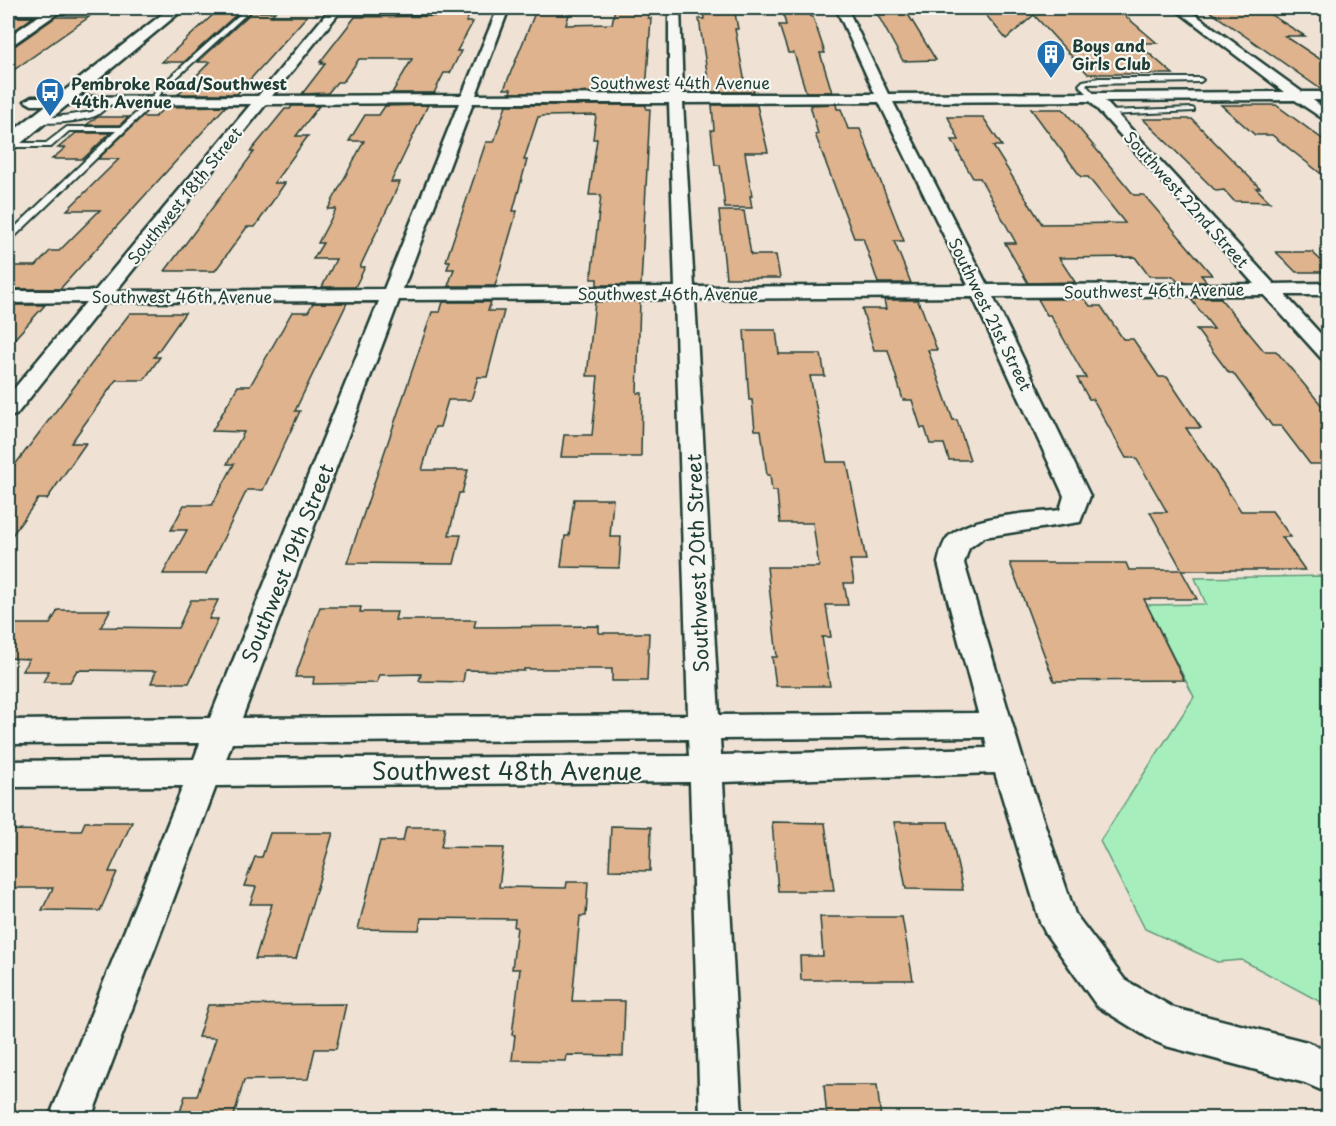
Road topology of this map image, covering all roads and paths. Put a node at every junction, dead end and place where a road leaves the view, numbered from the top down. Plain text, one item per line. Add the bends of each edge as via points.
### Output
1 (164, 8) edge
2 (178, 8) edge
3 (250, 8) edge
4 (674, 8) edge
5 (841, 8) edge
6 (1179, 8) edge
7 (56, 10) edge
8 (335, 10) edge
9 (503, 10) edge
10 (8, 12) edge
11 (8, 42) edge
12 (120, 54) junction
13 (1200, 80) dead end
14 (56, 94) junction
15 (1300, 96) junction
16 (1329, 96) edge
17 (1094, 97) junction
18 (883, 99) junction
19 (261, 100) junction
20 (467, 100) junction
21 (676, 100) junction
22 (110, 101) junction
23 (153, 101) junction
24 (1192, 110) dead end
25 (1108, 113) junction
26 (16, 114) dead end
27 (1329, 118) edge
28 (37, 120) junction
29 (123, 129) junction
30 (8, 144) edge
31 (8, 238) edge
32 (1268, 289) junction
33 (1329, 289) edge
34 (981, 291) junction
35 (685, 293) junction
36 (393, 295) junction
37 (103, 296) junction
38 (8, 297) edge
39 (1329, 354) edge
40 (8, 410) edge
41 (997, 725) junction
42 (704, 726) junction
43 (220, 731) junction
44 (8, 732) edge
45 (1006, 760) junction
46 (706, 769) junction
47 (204, 771) junction
48 (8, 774) edge
49 (1329, 1072) edge
50 (70, 1119) edge
51 (721, 1119) edge

1 - 12 main road
2 - 12 main road
3 - 23 lane via 160,89
4 - 21 street, Southwest 20th Street
5 - 18 street, Southwest 21st Street
6 - 15 street
7 - 10 street
7 - 11 street
8 - 9 lane
8 - 19 street, Southwest 18th Street
9 - 20 street, Southwest 19th Street
12 - 14 main road
13 - 17 lane via 1085,82 1082,85
14 - 22 street, Southwest 44th Avenue
14 - 26 main road via 32,101
14 - 28 main road
15 - 16 street, Southwest 44th Avenue
15 - 17 street, Southwest 44th Avenue
15 - 27 street
17 - 18 street, Southwest 44th Avenue
17 - 25 street, Southwest 22nd Street
18 - 21 street, Southwest 44th Avenue
18 - 34 street, Southwest 21st Street
19 - 20 street, Southwest 44th Avenue
19 - 23 street, Southwest 44th Avenue
19 - 37 street, Southwest 18th Street
20 - 21 street, Southwest 44th Avenue
20 - 36 street, Southwest 19th Street
21 - 35 street, Southwest 20th Street
22 - 23 street, Southwest 44th Avenue
22 - 28 lane via 94,114
23 - 29 lane
24 - 25 lane
25 - 32 street, Southwest 22nd Street
28 - 30 main road
29 - 30 lane via 67,129 48,145
29 - 31 lane
32 - 33 street, Southwest 46th Avenue
32 - 34 street, Southwest 46th Avenue
32 - 39 street, Southwest 22nd Street
34 - 35 street, Southwest 46th Avenue
34 - 41 street, Southwest 21st Street via 1077,496 1071,516 977,530 957,544 951,563
35 - 36 street, Southwest 46th Avenue
35 - 42 street, Southwest 20th Street
36 - 37 street, Southwest 46th Avenue
36 - 43 street, Southwest 19th Street
37 - 38 street, Southwest 46th Avenue
37 - 40 street, Southwest 18th Street
41 - 42 street, Southwest 48th Avenue
41 - 45 street
42 - 43 street, Southwest 48th Avenue
42 - 46 street, Southwest 20th Street
43 - 44 street, Southwest 48th Avenue
43 - 47 street, Southwest 19th Street
45 - 46 street, Southwest 48th Avenue
45 - 49 street via 1059,922 1111,993 1166,1026
46 - 47 street, Southwest 48th Avenue
46 - 51 street, Southwest 20th Street
47 - 48 street, Southwest 48th Avenue
47 - 50 street, Southwest 19th Street

